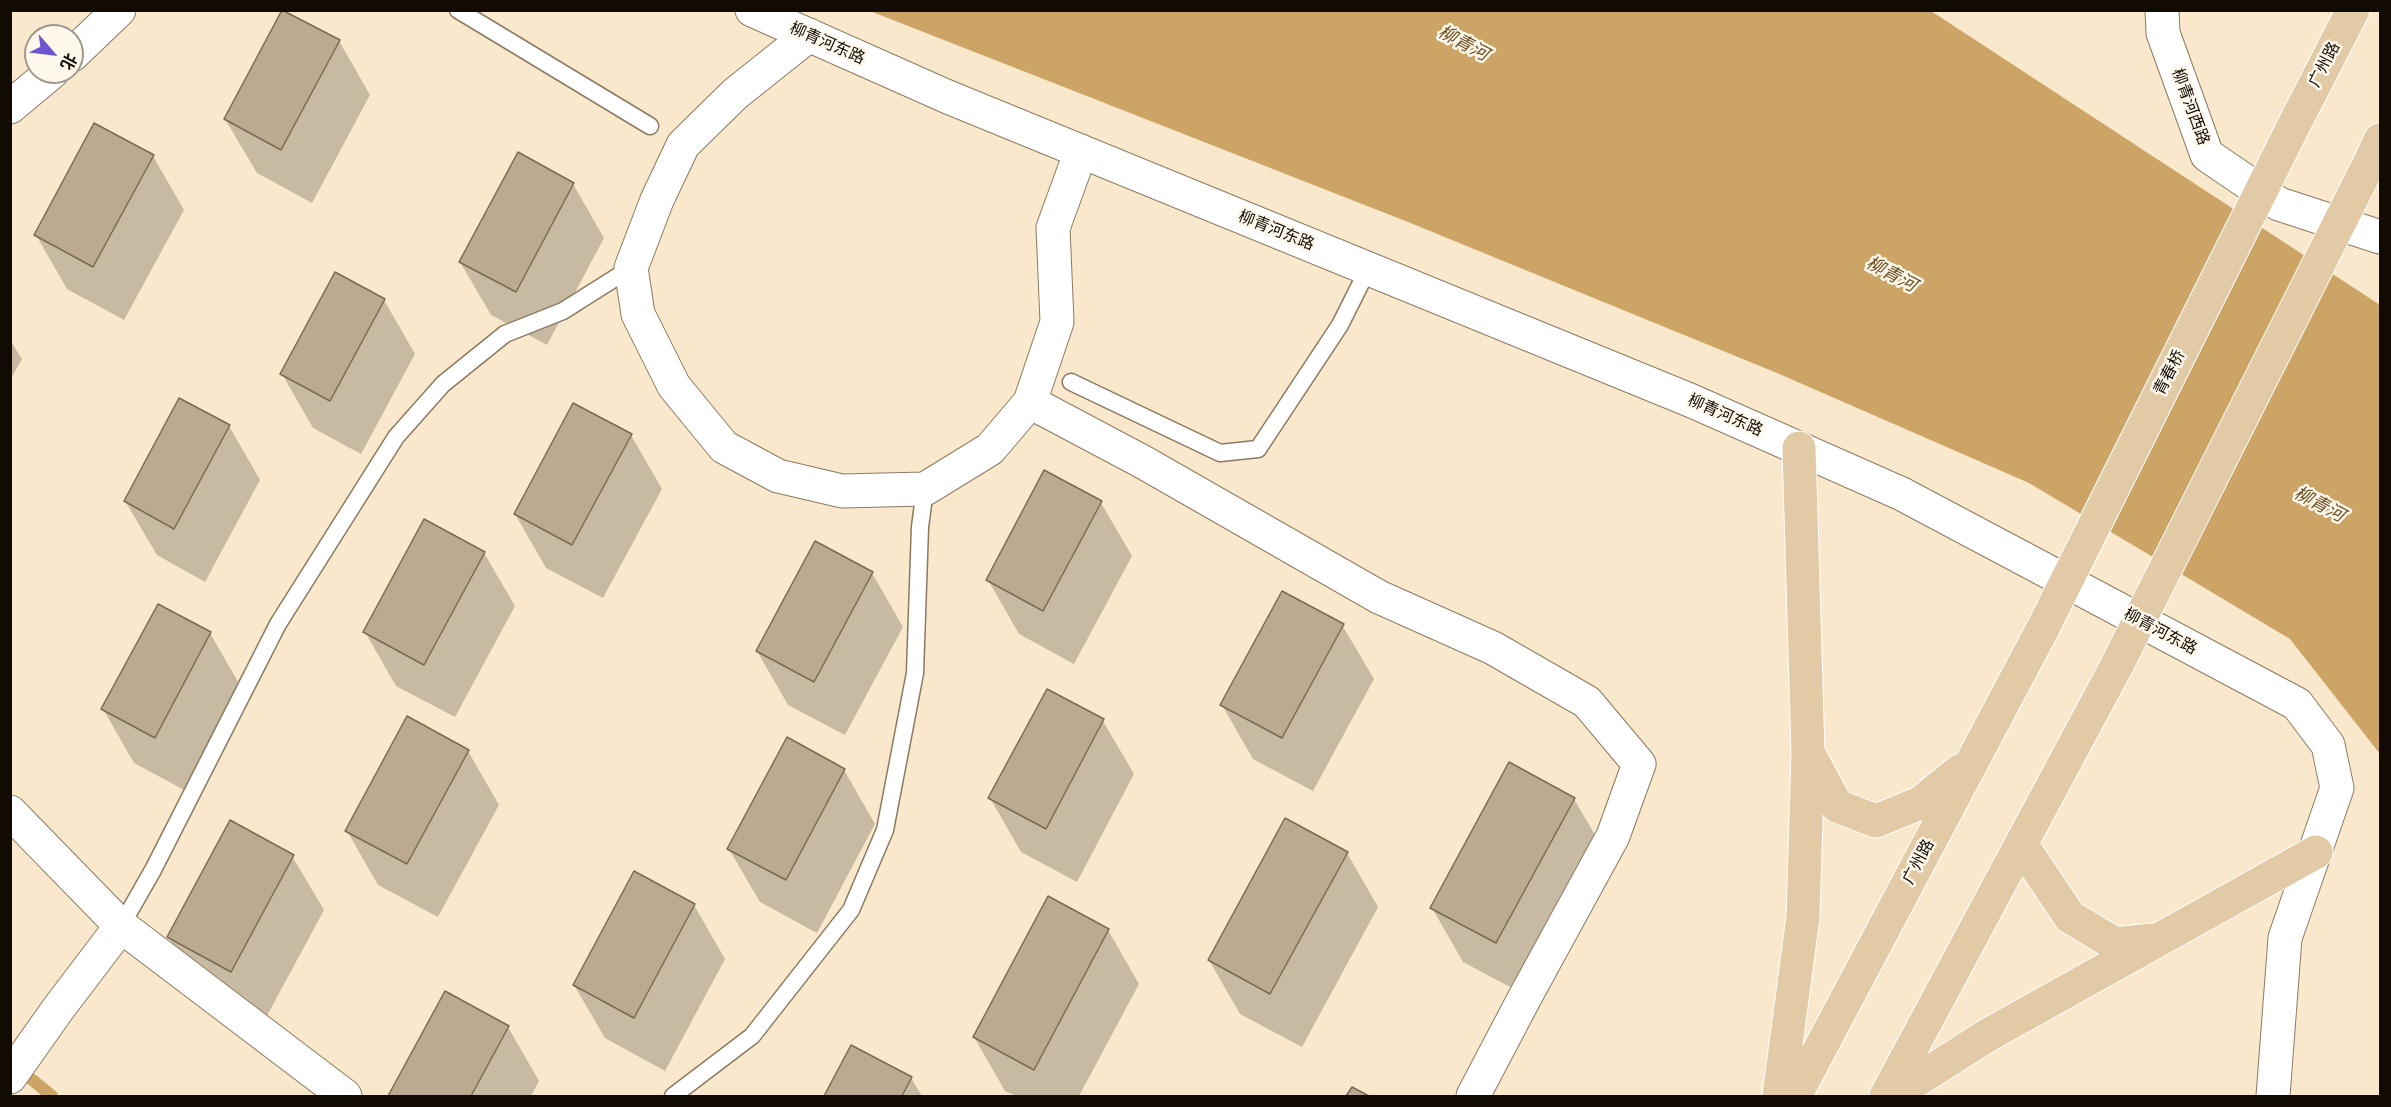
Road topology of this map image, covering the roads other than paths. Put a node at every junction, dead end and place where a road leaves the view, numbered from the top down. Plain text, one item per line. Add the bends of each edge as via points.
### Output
1 (119, 10) edge
2 (458, 10) edge
3 (752, 10) edge
4 (2162, 10) edge
5 (2353, 10) edge
6 (809, 35) junction
7 (84, 44) edge
8 (38, 84) edge
9 (10, 107) edge
10 (2297, 119) joint
11 (650, 126) dead end
12 (2376, 150) edge
13 (1081, 151) junction
14 (2380, 237) edge
15 (631, 268) junction
16 (1368, 269) junction
17 (1071, 382) dead end
18 (1030, 402) junction
19 (1799, 448) junction
20 (925, 489) junction
21 (2043, 628) joint
22 (1808, 753) junction
23 (1972, 761) junction
24 (10, 812) edge
25 (2021, 844) junction
26 (2316, 852) junction
27 (121, 926) junction
28 (2160, 939) junction
29 (10, 1077) edge
30 (345, 1096) edge
31 (673, 1096) edge
32 (1473, 1096) edge
33 (1779, 1096) edge
34 (1795, 1096) edge
35 (1886, 1096) edge
36 (1892, 1096) edge
37 (2273, 1096) edge

1 - 7 street
2 - 11 lane
3 - 6 street, 柳青河东路
4 - 14 street, 柳青河西路 via 2163,33 2207,155 2279,204
5 - 10 main road, 广州路
6 - 13 street, 柳青河东路
6 - 15 street via 735,94 683,145
8 - 9 street
10 - 21 main road, 青春桥, bridge
12 - 25 main road, bridge via 2116,668
13 - 16 street, 柳青河东路
13 - 18 street via 1053,228 1057,322
15 - 20 street via 638,314 674,386 724,447 778,476 842,491
15 - 27 lane via 563,311 505,334 443,384 396,437 278,624
16 - 17 lane via 1340,326 1258,449 1220,453
16 - 19 street, 柳青河东路
18 - 20 street via 990,449
18 - 32 street via 1379,597 1493,648 1587,702 1639,764 1613,836
19 - 22 main road
19 - 26 street, 柳青河东路 via 1902,494 2297,704 2328,745 2337,788
20 - 31 lane via 915,673 885,830 851,910 752,1036
21 - 23 main road, 广州路
22 - 23 main road via 1837,806 1876,821 1920,803
22 - 33 main road via 1803,917
23 - 34 main road, 广州路
24 - 27 street
25 - 28 main road via 2070,917 2115,944
25 - 35 main road
26 - 28 main road
26 - 37 street, 柳青河东路 via 2285,938
27 - 29 street
27 - 30 street
28 - 36 main road via 1988,1035

